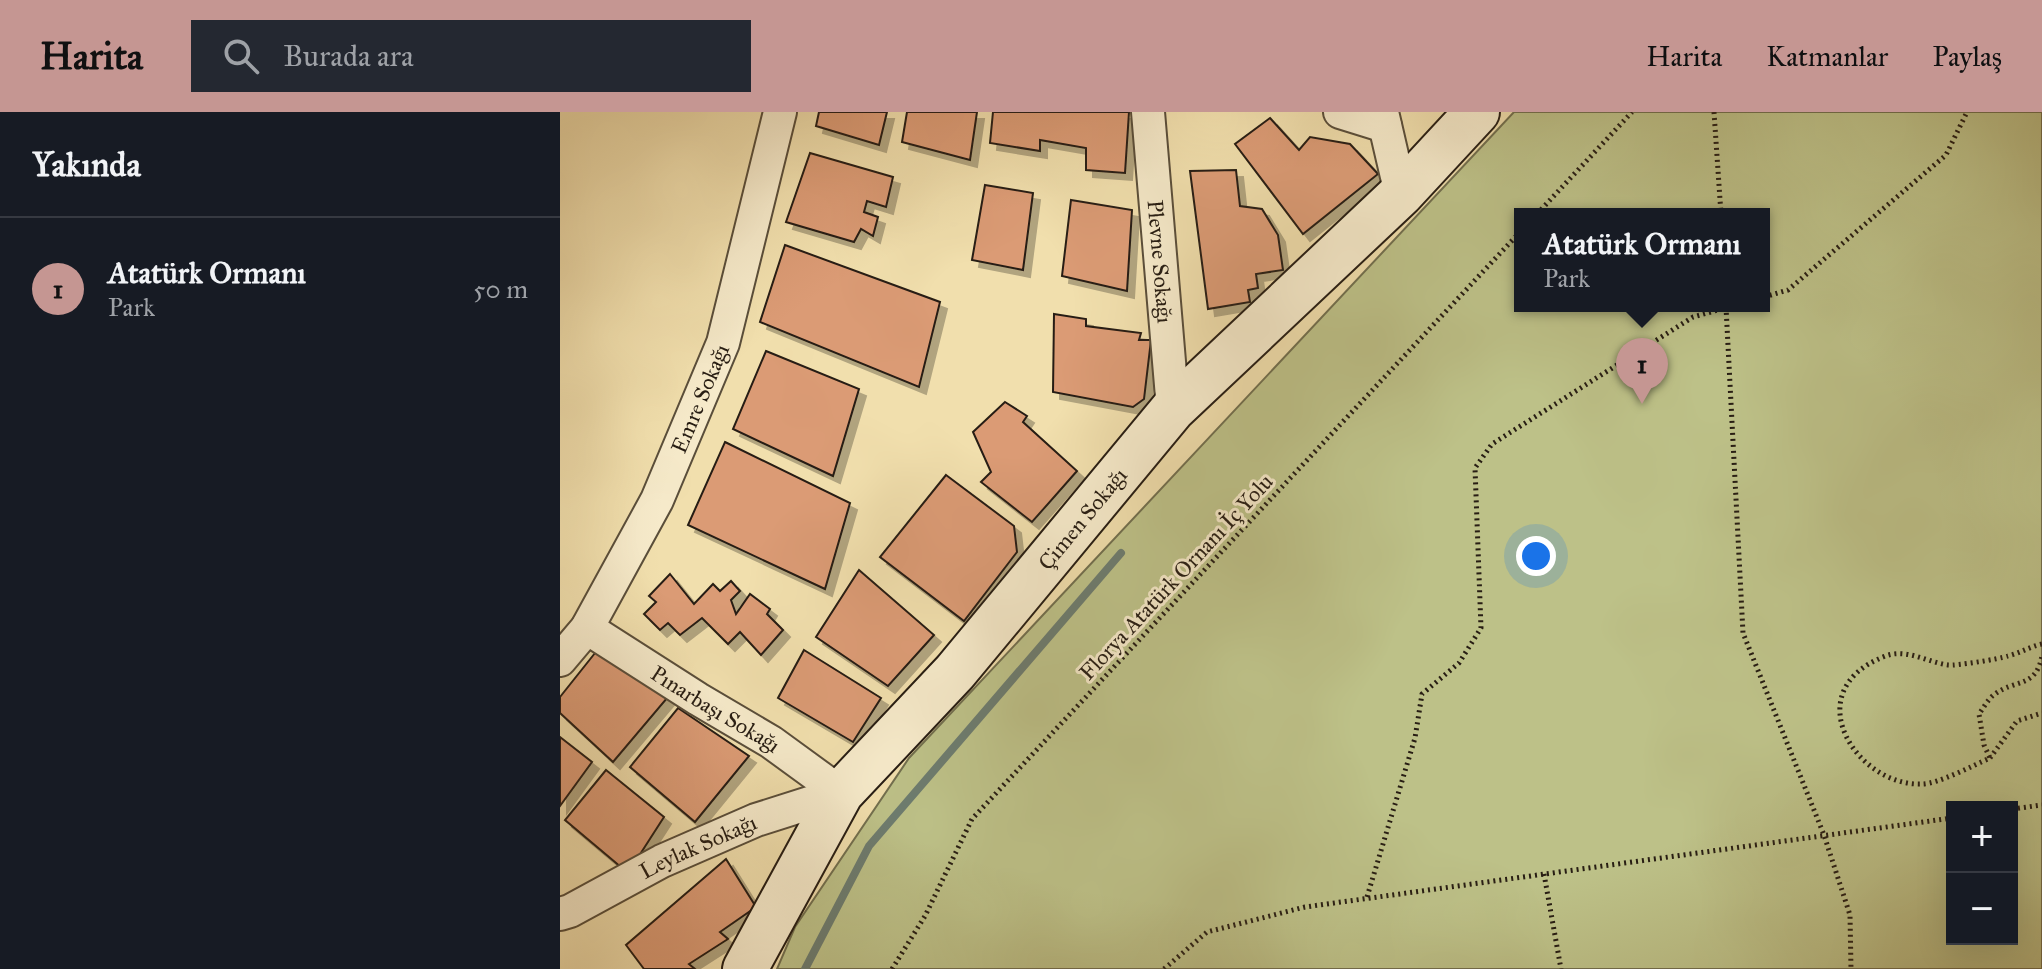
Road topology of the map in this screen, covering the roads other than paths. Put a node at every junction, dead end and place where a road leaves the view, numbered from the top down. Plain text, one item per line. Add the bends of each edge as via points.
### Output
1 (780, 112) edge
2 (1148, 112) edge
3 (1340, 112) edge
4 (1477, 112) edge
5 (1384, 119) edge
6 (1401, 194) junction
7 (1173, 409) junction
8 (587, 628) junction
9 (560, 660) edge
10 (841, 793) junction
11 (560, 914) edge
12 (745, 969) edge

1 - 8 street, Emre Sokağı via 723,343 657,500
2 - 7 street, Plevne Sokağı
3 - 5 street
4 - 6 main road, Çimen Sokağı
5 - 6 street
6 - 7 main road, Çimen Sokağı
7 - 10 main road, Çimen Sokağı via 955,672
8 - 9 street, Emre Sokağı
8 - 10 street, Pınarbaşı Sokağı via 771,742
10 - 11 street, Leylak Sokağı via 756,820
10 - 12 main road, Çimen Sokağı

